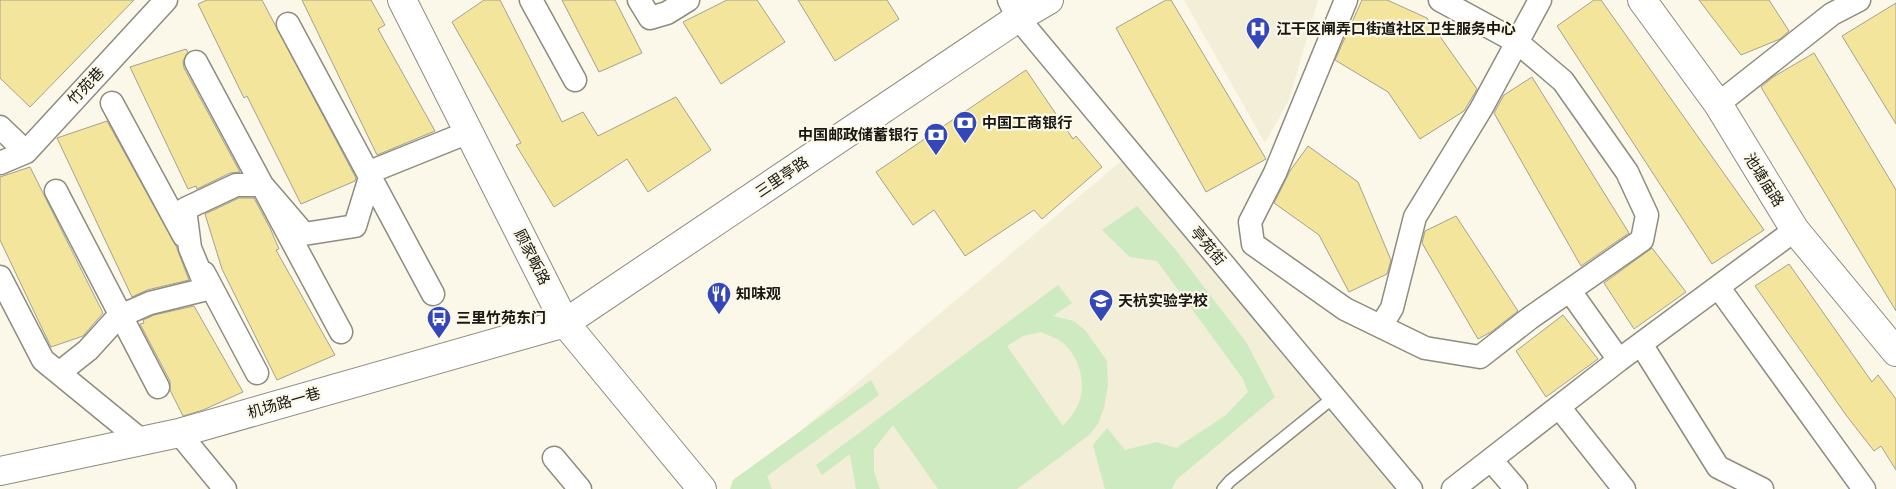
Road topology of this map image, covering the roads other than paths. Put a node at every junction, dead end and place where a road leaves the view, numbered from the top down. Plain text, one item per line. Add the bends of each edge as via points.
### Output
1 (166, 0) edge
2 (402, 0) edge
3 (531, 0) edge
4 (640, 0) edge
5 (688, 0) edge
6 (1049, 0) edge
7 (1346, 0) edge
8 (1440, 0) edge
9 (1540, 0) edge
10 (1642, 0) edge
11 (1859, 0) edge
12 (1014, 9) edge
13 (288, 24) dead end
14 (1517, 42) junction
15 (196, 62) dead end
16 (575, 80) dead end
17 (112, 103) dead end
18 (1718, 104) junction
19 (0, 127) edge
20 (469, 132) junction
21 (26, 152) junction
22 (0, 164) edge
23 (370, 177) junction
24 (262, 185) junction
25 (56, 191) dead end
26 (1795, 230) junction
27 (190, 248) junction
28 (0, 277) edge
29 (1719, 288) junction
30 (1570, 291) junction
31 (433, 294) dead end
32 (122, 315) junction
33 (566, 323) junction
34 (1381, 326) junction
35 (341, 332) dead end
36 (1641, 344) junction
37 (1896, 352) edge
38 (1619, 360) junction
39 (59, 373) junction
40 (257, 373) dead end
41 (158, 387) dead end
42 (1334, 397) junction
43 (1559, 407) junction
44 (179, 433) junction
45 (142, 441) junction
46 (554, 458) dead end
47 (1491, 460) junction
48 (0, 471) edge
49 (225, 489) edge
50 (580, 489) edge
51 (702, 489) edge
52 (1223, 489) edge
53 (1411, 489) edge
54 (1453, 489) edge
55 (1516, 489) edge
56 (1624, 489) edge
57 (1762, 489) edge
58 (1864, 489) edge

1 - 21 street, 竹苑巷
2 - 20 street, 顾家畈路
3 - 16 street
4 - 5 street via 650,18 667,13
6 - 12 street, 三里亭路
7 - 34 street via 1275,173 1250,222 1253,244 1345,309
8 - 14 street
9 - 14 street
10 - 18 street, 池塘庙路
11 - 18 street via 1832,14
12 - 33 street, 三里亭路
12 - 42 street, 亭苑街
13 - 23 street
14 - 30 street via 1563,81 1627,172 1647,215 1642,240
14 - 34 street via 1481,109 1415,217 1392,308
15 - 24 street
17 - 27 street
18 - 26 street, 池塘庙路
19 - 21 street
20 - 23 street via 372,171
20 - 33 street, 顾家畈路
21 - 22 street, 竹苑巷
23 - 24 street via 355,226 304,234
23 - 31 street
24 - 27 street via 236,185 185,209
24 - 35 street
25 - 32 street
26 - 29 street
26 - 37 street, 池塘庙路
27 - 32 street via 207,289 150,303
27 - 40 street
28 - 39 street via 43,360
29 - 36 street
29 - 58 street
30 - 34 street via 1480,357 1425,348
30 - 38 street
32 - 39 street via 88,350
32 - 41 street
33 - 44 street, 机场路一巷
33 - 51 street, 顾家畈路
36 - 38 street
36 - 57 street via 1718,467
38 - 43 street
39 - 45 street
42 - 52 lane
42 - 53 street, 亭苑街
43 - 47 street
43 - 56 street
44 - 45 street, 机场路一巷
44 - 49 street
45 - 48 street, 机场路一巷
46 - 50 street
47 - 54 street
47 - 55 street

